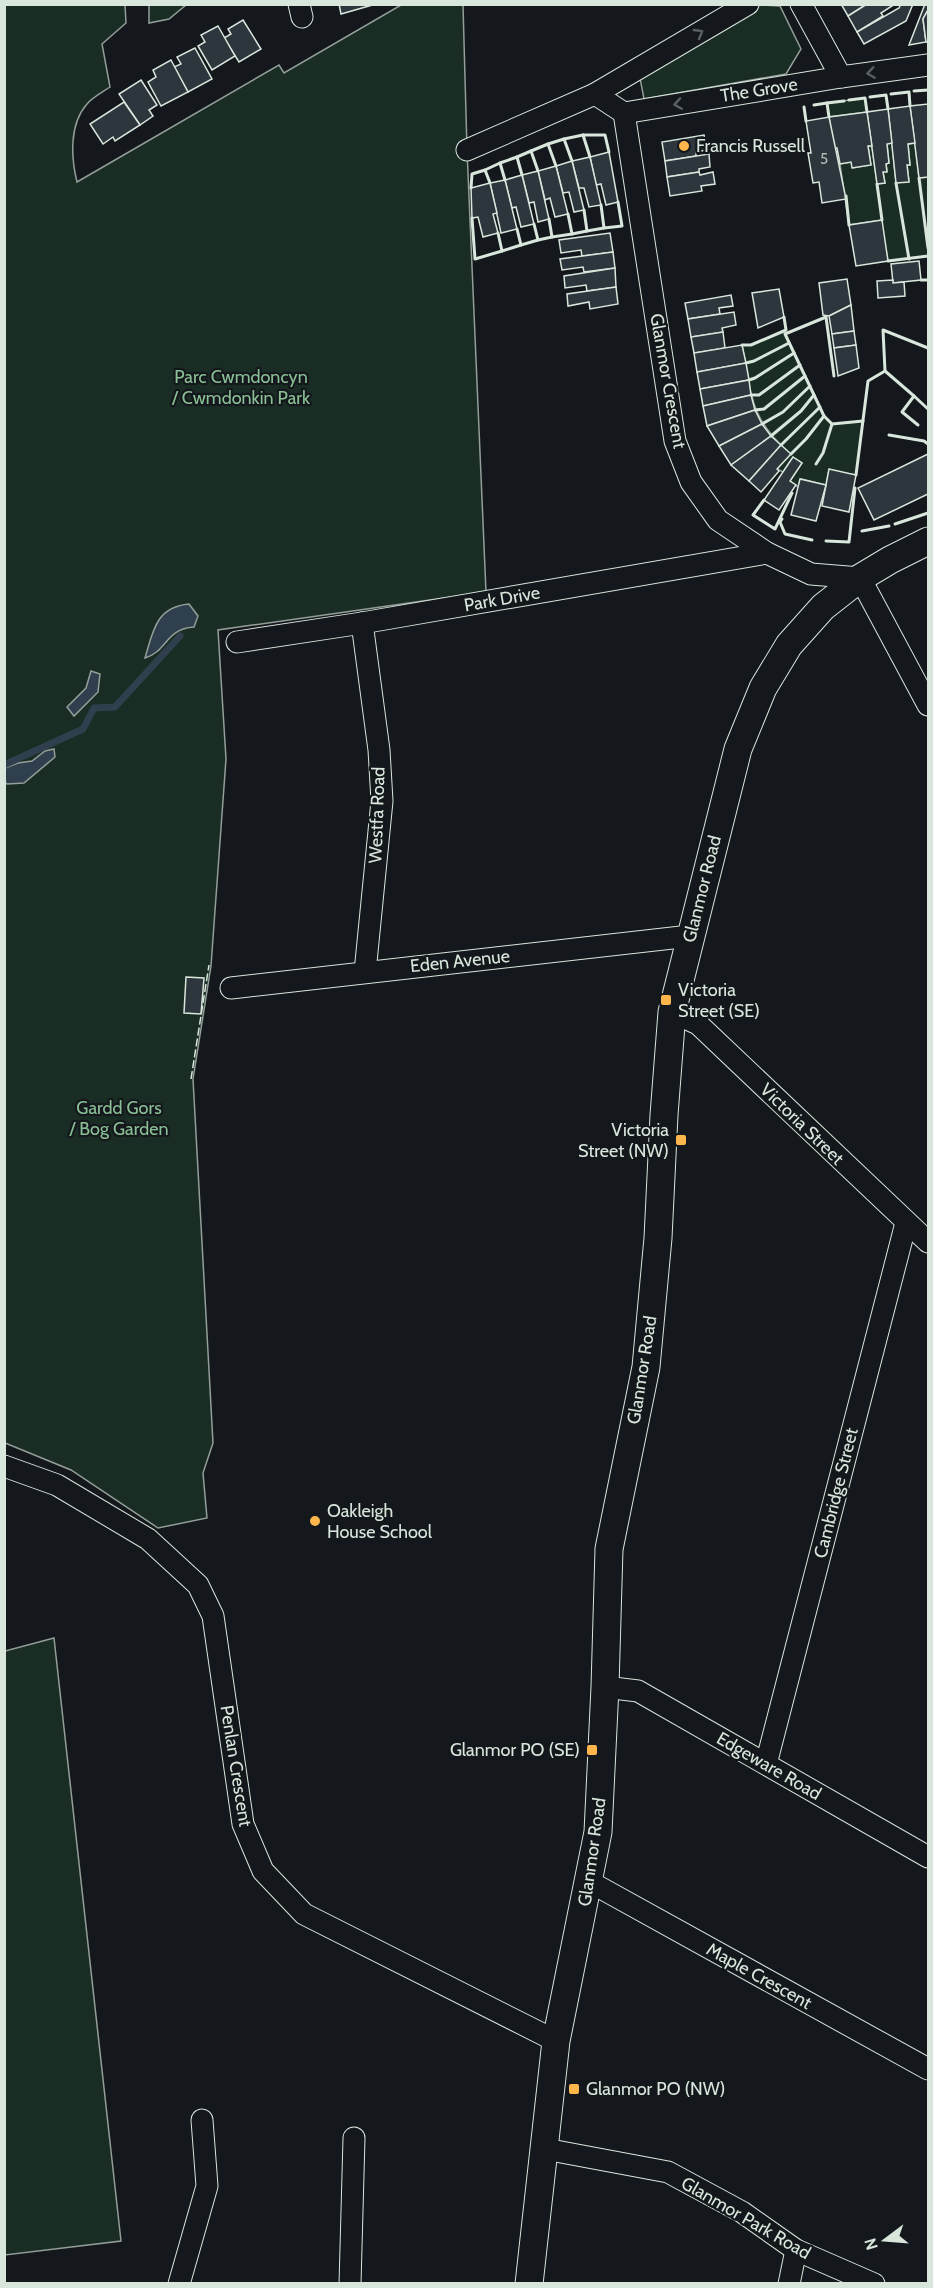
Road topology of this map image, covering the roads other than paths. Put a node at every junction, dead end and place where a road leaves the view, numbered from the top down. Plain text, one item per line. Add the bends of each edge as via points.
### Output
1 (748, 4) edge
2 (801, 4) edge
3 (928, 65) edge
4 (840, 77) junction
5 (594, 94) junction
6 (624, 113) junction
7 (467, 150) dead end
8 (928, 541) edge
9 (767, 553) junction
10 (860, 578) junction
11 (362, 623) junction
12 (237, 642) dead end
13 (928, 705) edge
14 (690, 936) junction
15 (365, 972) junction
16 (231, 988) dead end
17 (672, 1012) junction
18 (906, 1223) junction
19 (928, 1242) edge
20 (4, 1466) edge
21 (605, 1687) junction
22 (766, 1764) junction
23 (928, 1857) edge
24 (590, 1882) junction
25 (556, 2041) junction
26 (928, 2069) edge
27 (202, 2120) dead end
28 (354, 2138) dead end
29 (545, 2149) junction
30 (796, 2250) junction
31 (179, 2283) edge
32 (350, 2283) edge
33 (529, 2283) edge
34 (789, 2283) edge
35 (874, 2283) edge

5 -> 1 street
2 - 4 street
3 -> 4 street, The Grove
4 -> 6 street, The Grove
5 - 6 street
5 - 7 street
6 - 9 street, Glanmor Crescent via 675,441 691,482 718,520
8 - 10 street, Glanmor Road
9 - 10 street, Glanmor Crescent via 811,574
9 - 11 street, Park Drive
10 - 13 street
10 - 14 street, Glanmor Road via 823,607 789,645 763,688 738,749
11 - 12 street, Park Drive
11 - 15 street, Westfa Road via 382,801
14 - 15 street, Eden Avenue
14 - 17 street, Glanmor Road
15 - 16 street, Eden Avenue
17 - 18 street, Victoria Street via 698,1024
17 - 21 street, Glanmor Road via 646,1367 609,1549
18 - 19 street, Victoria Street
18 - 22 street, Cambridge Street
20 - 25 street, Penlan Crescent via 57,1485 148,1539 198,1585 213,1616 243,1824 263,1871 304,1914
21 - 22 street, Edgeware Road via 638,1691
21 - 24 street, Glanmor Road via 598,1832
22 - 23 street, Edgeware Road
24 - 25 street, Glanmor Road
24 - 26 street, Maple Crescent
25 - 29 street, Glanmor Road
27 - 31 street via 207,2186
28 - 32 street
29 - 30 street, Glanmor Park Road via 668,2172 742,2212
29 - 33 street, Glanmor Road
30 - 34 street
30 - 35 street, Glanmor Park Road

